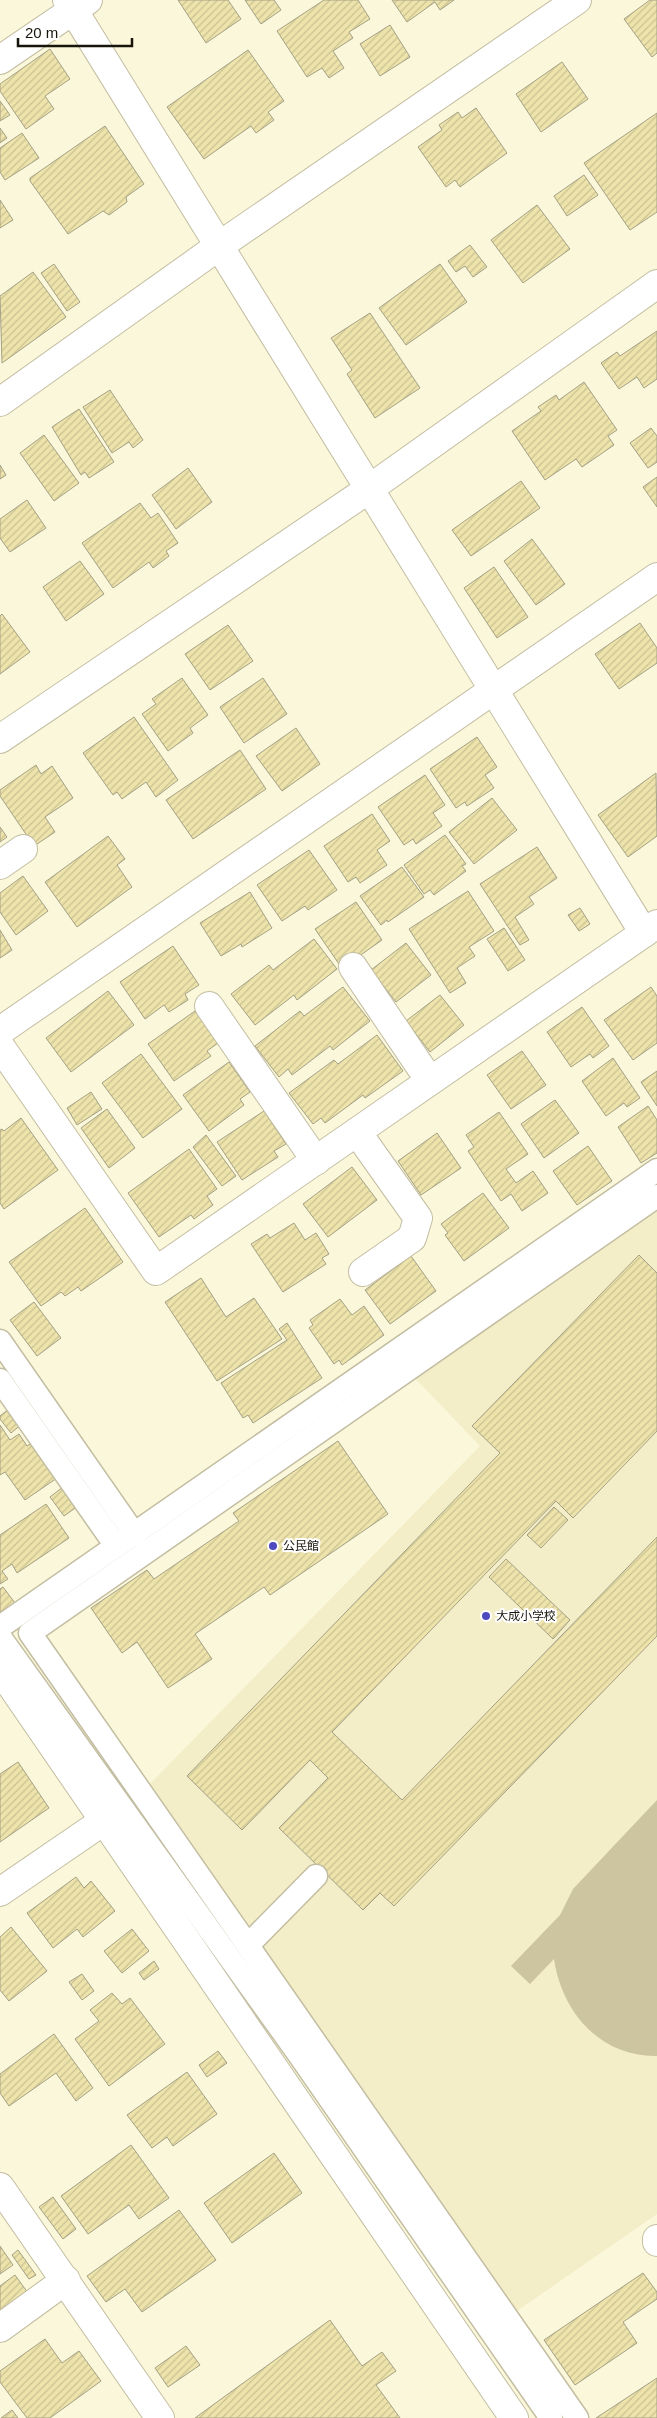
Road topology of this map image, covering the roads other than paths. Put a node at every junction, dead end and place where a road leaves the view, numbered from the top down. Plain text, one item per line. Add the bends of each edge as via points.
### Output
1 (576, 0) edge
2 (76, 3) edge
3 (0, 60) edge
4 (219, 246) junction
5 (657, 284) edge
6 (0, 402) edge
7 (369, 489) junction
8 (657, 577) edge
9 (493, 689) junction
10 (0, 739) edge
11 (23, 848) dead end
12 (0, 865) edge
13 (651, 928) edge
14 (353, 967) dead end
15 (208, 1006) dead end
16 (0, 1031) edge
17 (0, 1046) edge
18 (430, 1081) junction
19 (357, 1132) junction
20 (316, 1161) junction
21 (657, 1170) edge
22 (657, 1196) edge
23 (362, 1272) dead end
24 (0, 1341) edge
25 (0, 1380) edge
26 (135, 1535) junction
27 (116, 1546) junction
28 (0, 1627) edge
29 (0, 1637) edge
30 (0, 1669) edge
31 (105, 1820) junction
32 (316, 1876) dead end
33 (0, 1892) edge
34 (252, 1941) dead end
35 (0, 2187) edge
36 (66, 2280) junction
37 (0, 2328) edge
38 (160, 2418) edge
39 (514, 2418) edge
40 (551, 2418) edge
41 (577, 2418) edge

1 - 4 street
2 - 3 street
2 - 4 street
4 - 6 street
4 - 7 street
5 - 7 street
7 - 9 street
7 - 10 street
8 - 9 street
9 - 13 street
9 - 16 street
11 - 12 street
13 - 18 street
14 - 18 street
15 - 20 street
17 - 20 street via 156,1271
18 - 19 street
19 - 20 street
19 - 23 street via 418,1218 412,1238
21 - 26 street
22 - 41 street via 30,1633
24 - 26 street
25 - 27 street
26 - 27 street
27 - 28 street
29 - 40 street via 294,2048
30 - 31 street
31 - 33 street
31 - 39 street
32 - 34 street
35 - 36 street
36 - 37 street
36 - 38 street

